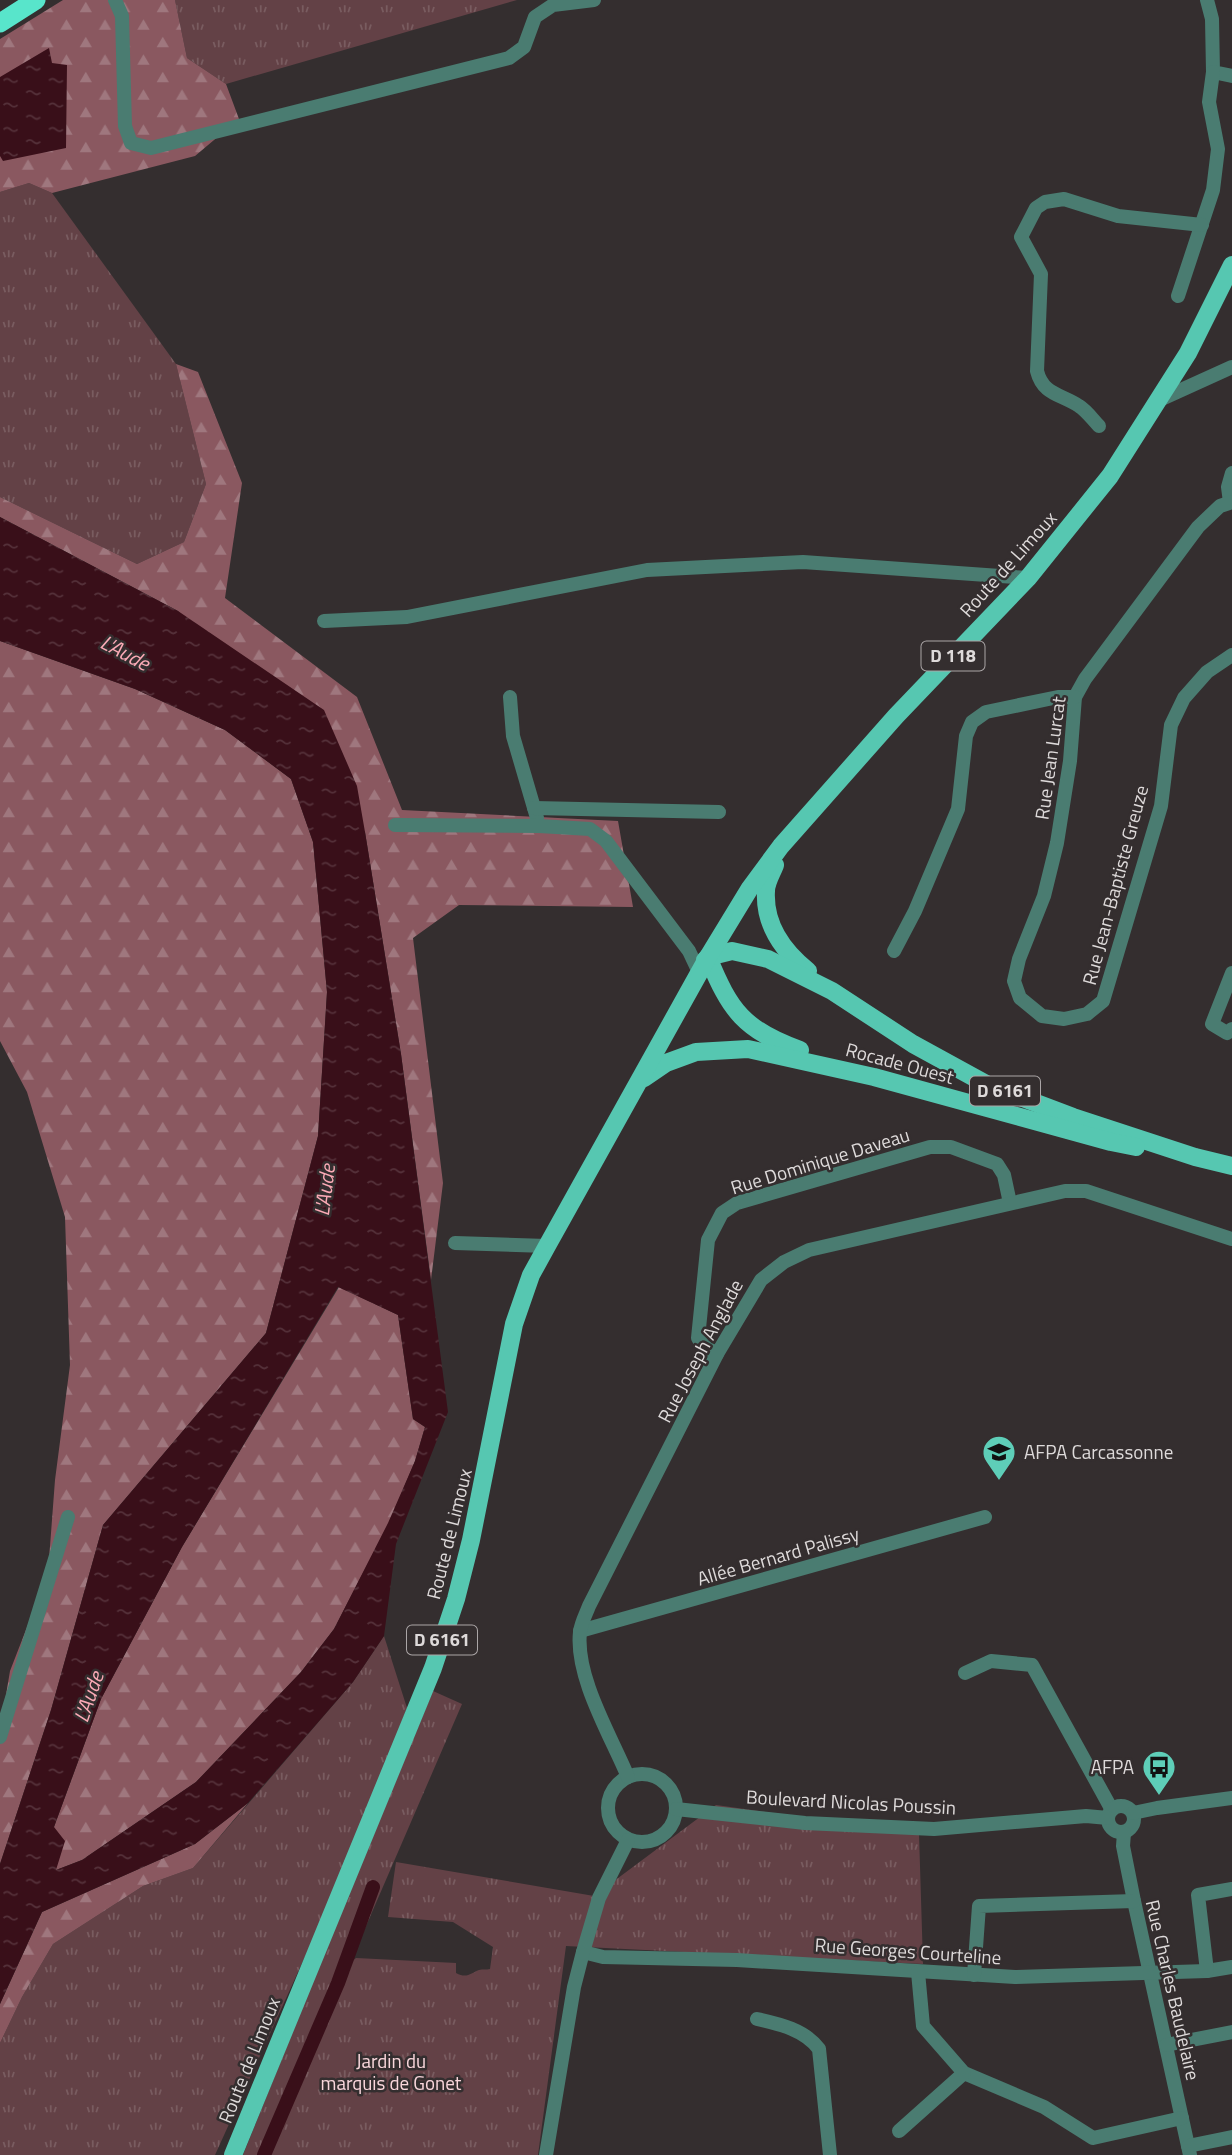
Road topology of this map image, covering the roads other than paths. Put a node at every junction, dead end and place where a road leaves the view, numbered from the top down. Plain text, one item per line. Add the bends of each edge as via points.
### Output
1 (36, 0) edge
2 (115, 0) edge
3 (594, 0) edge
4 (1207, 0) edge
5 (0, 23) edge
6 (1213, 72) junction
7 (1232, 76) edge
8 (1202, 225) junction
9 (1232, 265) edge
10 (1178, 296) dead end
11 (1232, 367) edge
12 (1157, 401) junction
13 (1099, 426) dead end
14 (1232, 473) edge
15 (1231, 502) edge
16 (1028, 578) junction
17 (324, 621) dead end
18 (1232, 656) edge
19 (510, 697) dead end
20 (1075, 697) junction
21 (534, 808) junction
22 (719, 812) dead end
23 (395, 825) dead end
24 (540, 826) junction
25 (781, 846) junction
26 (894, 951) dead end
27 (698, 959) junction
28 (1231, 981) edge
29 (832, 991) junction
30 (1042, 1016) joint
31 (1232, 1029) edge
32 (874, 1077) junction
33 (641, 1079) junction
34 (617, 1118) junction
35 (1195, 1157) junction
36 (1232, 1166) edge
37 (1010, 1203) junction
38 (1232, 1239) edge
39 (455, 1243) dead end
40 (547, 1246) junction
41 (717, 1354) junction
42 (68, 1517) dead end
43 (985, 1517) dead end
44 (580, 1631) junction
45 (965, 1673) dead end
46 (0, 1737) edge
47 (628, 1777) junction
48 (1232, 1798) edge
49 (676, 1809) junction
50 (1133, 1813) junction
51 (1110, 1814) junction
52 (1124, 1833) junction
53 (628, 1840) junction
54 (1232, 1889) edge
55 (1134, 1901) junction
56 (583, 1952) junction
57 (1232, 1967) edge
58 (1207, 1971) junction
59 (918, 1972) junction
60 (1151, 1973) junction
61 (974, 1975) junction
62 (757, 2018) dead end
63 (1232, 2032) edge
64 (1166, 2045) junction
65 (964, 2073) junction
66 (1182, 2118) junction
67 (899, 2131) dead end
68 (1232, 2137) edge
69 (1189, 2151) edge
70 (233, 2155) edge
71 (546, 2155) edge
72 (830, 2155) edge

1 - 5 highway
2 - 3 street via 122,16 125,126 131,143 151,148 509,58 524,47 535,17 553,5
4 - 6 street
6 - 7 street
6 - 8 street via 1209,102 1218,149 1213,190
8 - 10 street
8 - 13 street via 1118,216 1064,199 1036,208 1021,237 1041,274 1040,382 1081,407
9 - 12 main road, D 118 via 1188,353
11 - 12 street
12 - 16 main road, Route de Limoux / D 118 via 1119,462
14 - 15 street via 1228,486
15 - 20 street, Rue Jean Lurcat via 1198,527
16 - 17 street via 803,562 647,570 407,617
16 - 25 main road, Route de Limoux / D 118 via 896,716
18 - 30 street, Rue Jean-Baptiste Greuze via 1207,672 1184,698 1171,725 1161,806 1103,1001 1087,1014 1064,1019
19 - 21 street via 513,736
20 - 26 street via 986,712 972,722 966,736 958,809
20 - 30 street, Rue Jean Lurcat via 1057,843 1014,981 1020,998
21 - 22 street
21 - 24 street
23 - 24 street
24 - 27 street via 590,829 606,841
25 - 27 main road, D 118
25 - 29 main road, Rocade Ouest / D 6161 via 766,889 776,938 789,956
27 - 29 main road, Rocade Ouest / D 6161 via 732,951 768,959
27 - 32 main road via 750,1026 780,1043
27 - 33 main road, D 6161
27 - 34 main road, D 6161 via 631,1078
28 - 31 street via 1212,1024 1227,1033
29 - 35 main road, Rocade Ouest / D 6161 via 986,1084
32 - 33 main road, Rocade Ouest / D 6161 via 748,1049 696,1052
32 - 35 main road, Rocade Ouest via 1111,1143
33 - 34 main road, D 6161
34 - 40 main road, Route de Limoux / D 6161
35 - 36 main road, Rocade Ouest / D 6161
37 - 38 street, Rue Joseph Anglade via 1086,1191
37 - 41 street, Rue Joseph Anglade via 809,1250 784,1262 761,1280
37 - 41 street, Rue Dominique Daveau via 997,1164 951,1147 930,1147 737,1203 722,1213 708,1240 698,1338
39 - 40 street
40 - 70 main road, Route de Limoux / D 6161 via 514,1324 471,1540 435,1661
41 - 44 street, Rue Joseph Anglade
42 - 46 street
43 - 44 street, Allée Bernard Palissy
44 - 47 street, Rue Joseph Anglade via 585,1679
45 - 51 street via 991,1661 1032,1665
47 - 49 street via 651,1775 662,1780
47 - 53 street via 616,1787 608,1812 612,1825
48 - 50 street
49 - 51 street, Boulevard Nicolas Poussin via 805,1823 934,1829
49 - 53 street via 674,1822 660,1838
50 - 51 street via 1119,1806
50 - 52 street via 1134,1825
51 - 52 street via 1112,1830
52 - 55 street, Rue Charles Baudelaire
53 - 56 street via 599,1898
54 - 58 street via 1198,1895
55 - 60 street, Rue Charles Baudelaire
55 - 61 street via 979,1906
56 - 59 street, Rue Georges Courteline via 603,1957 737,1959
56 - 71 street
57 - 58 street, Rue Georges Courteline
58 - 60 street, Rue Georges Courteline
59 - 61 street, Rue Georges Courteline
59 - 65 street via 923,2026
60 - 61 street, Rue Georges Courteline
60 - 64 street, Rue Charles Baudelaire
62 - 72 street via 782,2024 812,2040 819,2049
63 - 64 street
64 - 66 street, Rue Charles Baudelaire
65 - 66 street via 1044,2107 1093,2138
65 - 67 street
66 - 69 street, Rue Charles Baudelaire
68 - 69 street

